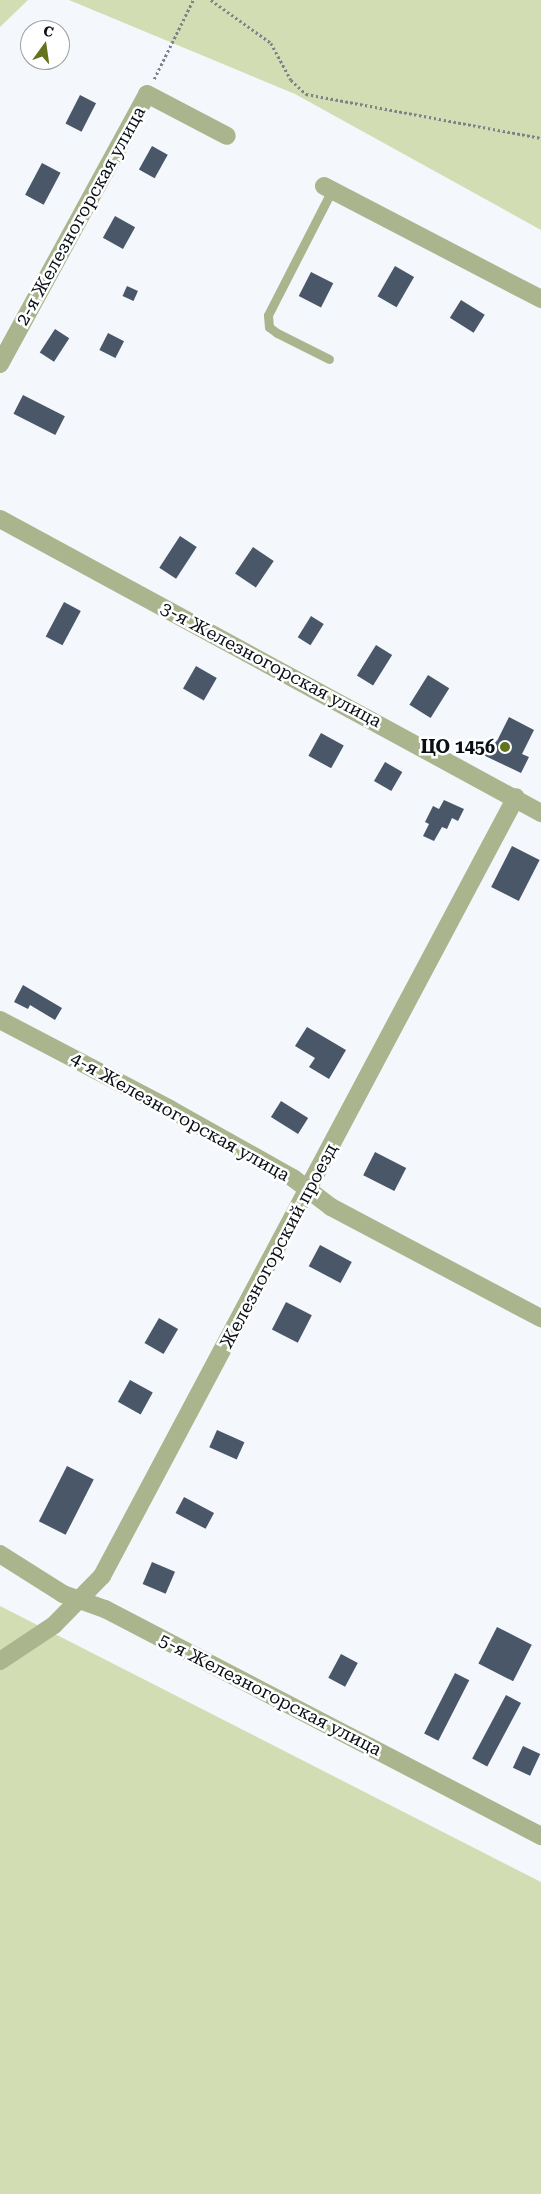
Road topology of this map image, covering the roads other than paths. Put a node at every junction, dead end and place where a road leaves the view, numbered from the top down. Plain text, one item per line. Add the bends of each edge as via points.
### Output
1 (228, 136) dead end
2 (328, 188) joint
3 (541, 299) edge
4 (329, 359) dead end
5 (0, 364) edge
6 (0, 519) edge
7 (516, 797) junction
8 (541, 812) edge
9 (0, 1020) edge
10 (308, 1192) junction
11 (541, 1318) edge
12 (0, 1554) edge
13 (78, 1602) junction
14 (0, 1660) edge
15 (541, 1836) edge

1 - 5 street, 2-я Железногорская улица via 147,94
2 - 3 street
2 - 4 lane via 268,315 269,326 277,333
6 - 7 street, 3-я Железногорская улица
7 - 8 street, 3-я Железногорская улица
7 - 10 street, Железногорский проезд
9 - 10 street, 4-я Железногорская улица via 253,1156
10 - 11 street, 4-я Железногорская улица
10 - 13 street, Железногорский проезд via 131,1526 102,1576
12 - 13 street, 5-я Железногорская улица
13 - 14 street, Железногорский проезд via 54,1625
13 - 15 street, 5-я Железногорская улица via 105,1609

